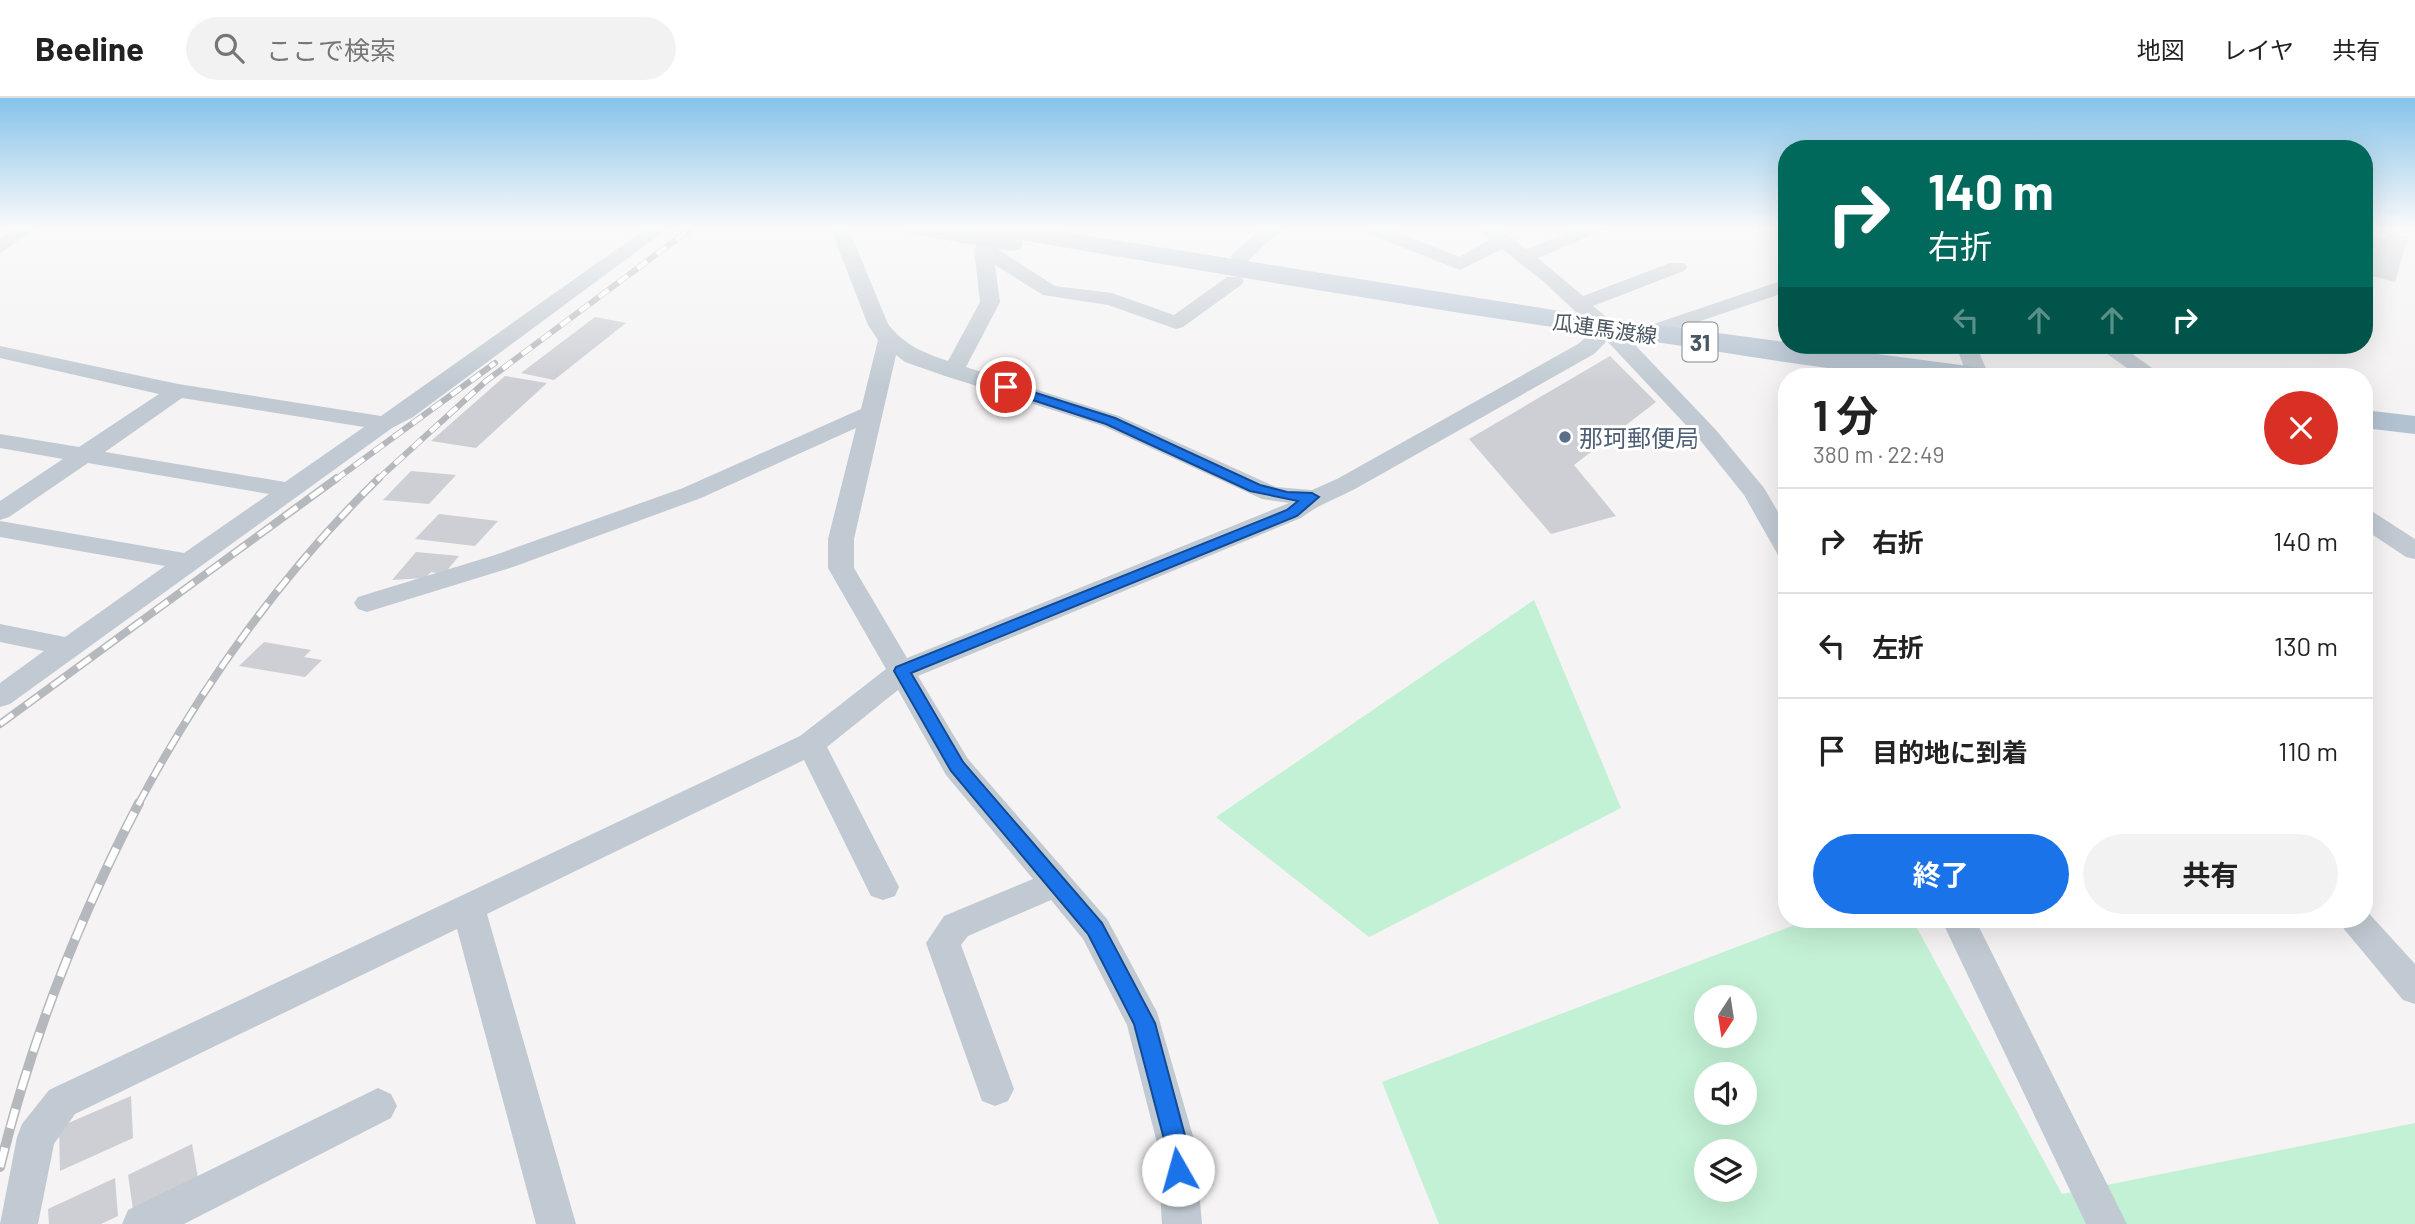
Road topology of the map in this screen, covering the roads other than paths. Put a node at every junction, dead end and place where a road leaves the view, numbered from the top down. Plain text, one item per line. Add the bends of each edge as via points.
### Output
1 (589, 280) edge
2 (859, 280) edge
3 (987, 280) edge
4 (1035, 280) edge
5 (1226, 280) edge
6 (1299, 280) edge
7 (1553, 280) edge
8 (1644, 280) edge
9 (1778, 288) edge
10 (1581, 304) junction
11 (1609, 329) junction
12 (1643, 334) junction
13 (889, 340) junction
14 (1778, 351) edge
15 (0, 352) edge
16 (1802, 354) edge
17 (2119, 354) edge
18 (1913, 368) edge
19 (2140, 368) edge
20 (953, 371) junction
21 (178, 391) junction
22 (870, 413) junction
23 (2373, 420) edge
24 (384, 423) junction
25 (2415, 425) edge
26 (0, 441) edge
27 (84, 455) junction
28 (290, 490) junction
29 (1312, 497) junction
30 (0, 512) edge
31 (2373, 523) edge
32 (0, 529) edge
33 (1778, 533) edge
34 (2415, 551) edge
35 (188, 562) junction
36 (367, 603) dead end
37 (0, 633) edge
38 (70, 646) junction
39 (902, 671) junction
40 (0, 697) edge
41 (811, 744) junction
42 (1057, 883) junction
43 (883, 887) dead end
44 (469, 910) junction
45 (1962, 928) edge
46 (2364, 928) edge
47 (2415, 989) edge
48 (996, 1089) dead end
49 (378, 1106) dead end
50 (18, 1224) edge
51 (142, 1224) edge
52 (556, 1224) edge
53 (1182, 1224) edge
54 (2107, 1224) edge

1 - 24 street
2 - 13 street
3 - 20 street via 990,302
4 - 5 street via 1050,291 1112,299 1176,323
6 - 11 main road, 瓜連馬渡線 / 31
7 - 10 street
8 - 10 street
9 - 12 street
10 - 11 street
11 - 12 main road, 瓜連馬渡線 / 31
11 - 29 street via 1586,349 1346,484
11 - 33 street via 1708,435 1755,493
12 - 14 main road, 瓜連馬渡線 / 31
13 - 20 street via 913,357
13 - 22 street
15 - 21 street
16 - 18 main road, 瓜連馬渡線 / 31
17 - 19 street
20 - 29 street via 1111,421 1255,488
21 - 24 street
21 - 27 street
22 - 36 street via 692,493 504,561
22 - 39 street via 841,538 841,568
23 - 25 main road
24 - 28 street
26 - 27 street
27 - 28 street
27 - 30 street
28 - 35 street
29 - 39 street via 1292,513
31 - 34 street
32 - 35 street
35 - 38 street
37 - 38 street
38 - 40 street
39 - 41 street
39 - 42 street via 957,767
41 - 43 street
41 - 44 street
42 - 48 street via 956,926 943,943
42 - 53 street via 1095,929 1144,1023 1176,1143
44 - 50 street via 62,1102 36,1137
44 - 52 street
45 - 54 street
46 - 47 street
49 - 51 street

